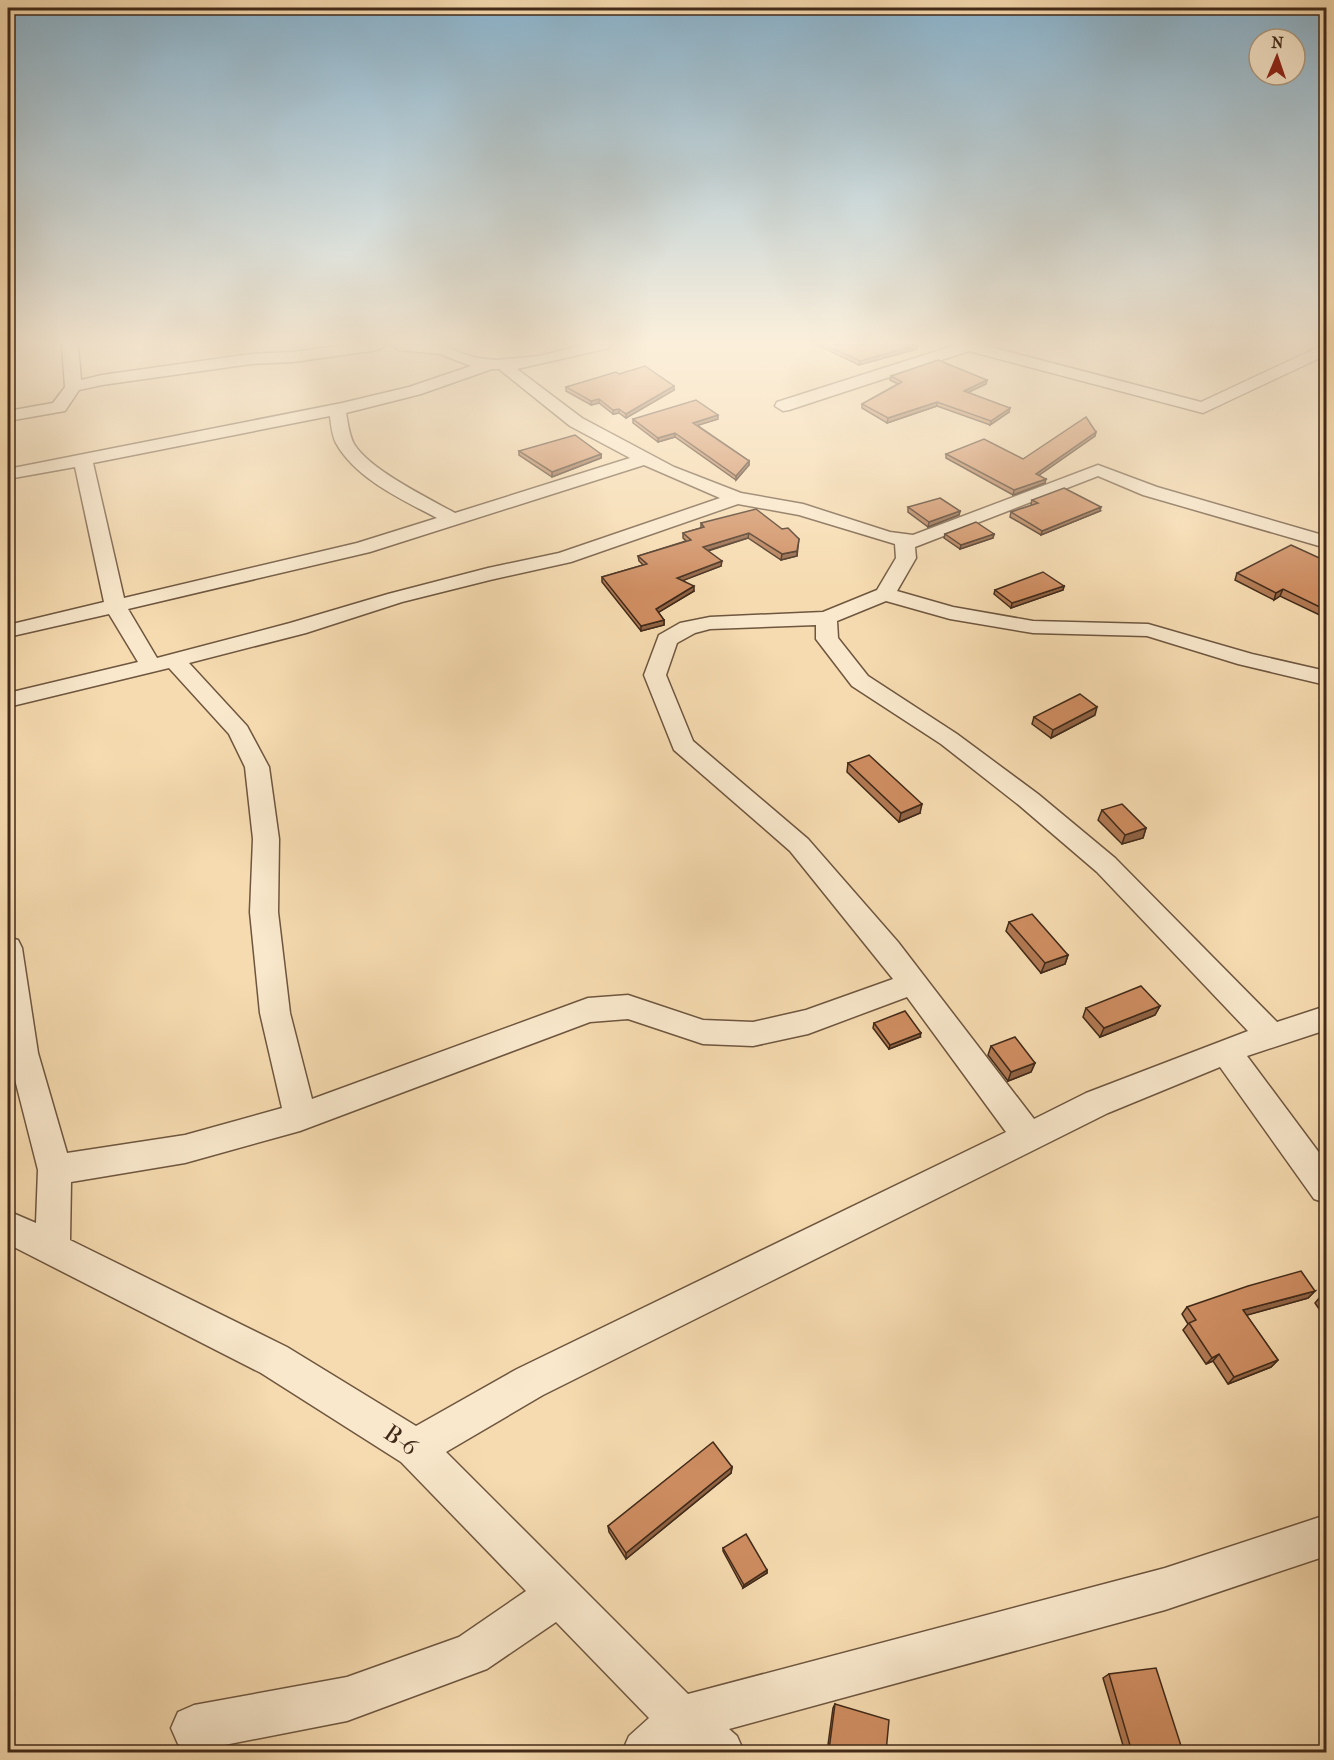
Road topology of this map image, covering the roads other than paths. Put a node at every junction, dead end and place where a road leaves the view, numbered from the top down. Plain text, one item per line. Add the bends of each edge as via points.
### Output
1 (256, 427) edge
2 (341, 427) edge
3 (586, 427) edge
4 (645, 459) junction
5 (83, 460) junction
6 (8, 474) edge
7 (737, 498) junction
8 (454, 520) junction
9 (905, 540) junction
10 (1326, 542) edge
11 (885, 594) junction
12 (116, 607) junction
13 (826, 618) junction
14 (8, 631) edge
15 (162, 663) junction
16 (1326, 678) edge
17 (8, 700) edge
18 (8, 948) edge
19 (914, 983) junction
20 (1326, 1018) edge
21 (1272, 1036) junction
22 (1226, 1051) junction
23 (15, 1055) edge
24 (300, 1118) junction
25 (1028, 1136) junction
26 (55, 1170) junction
27 (1326, 1188) edge
28 (8, 1227) edge
29 (52, 1249) junction
30 (416, 1448) junction
31 (1326, 1536) edge
32 (559, 1594) junction
33 (681, 1719) junction
34 (194, 1728) dead end
35 (645, 1752) edge
36 (721, 1752) edge

1 - 5 street
2 - 8 street via 345,443 356,457
3 - 4 street
4 - 7 street
4 - 8 street
5 - 6 street
5 - 12 street
7 - 9 street via 803,510
7 - 15 street via 564,558 395,598
8 - 12 street via 363,548
9 - 10 street via 915,541 1098,470 1150,491
9 - 11 street via 906,558
11 - 13 street
11 - 16 street via 950,613 1033,627 1148,630
12 - 14 street
12 - 15 street
13 - 19 street via 710,623 688,628 667,640 655,675 683,745 798,845
13 - 21 street via 827,639 860,681 949,739 1106,865
15 - 17 street
15 - 24 street via 238,730 257,767 266,839 264,912 275,1013
18 - 23 street
19 - 24 street via 808,1022 753,1034 703,1032 628,1007 588,1010
19 - 25 street
20 - 21 street
21 - 22 street
22 - 25 street via 1097,1103
22 - 27 street
23 - 26 street
24 - 26 street via 185,1149
25 - 30 street via 530,1382
26 - 29 street
28 - 29 street, B-6
29 - 30 street, B-6 via 274,1360
30 - 32 street, B-6
31 - 33 street via 1165,1589
32 - 33 street, B-6
32 - 34 street via 462,1658 347,1700
33 - 35 street
33 - 36 street, B-6

